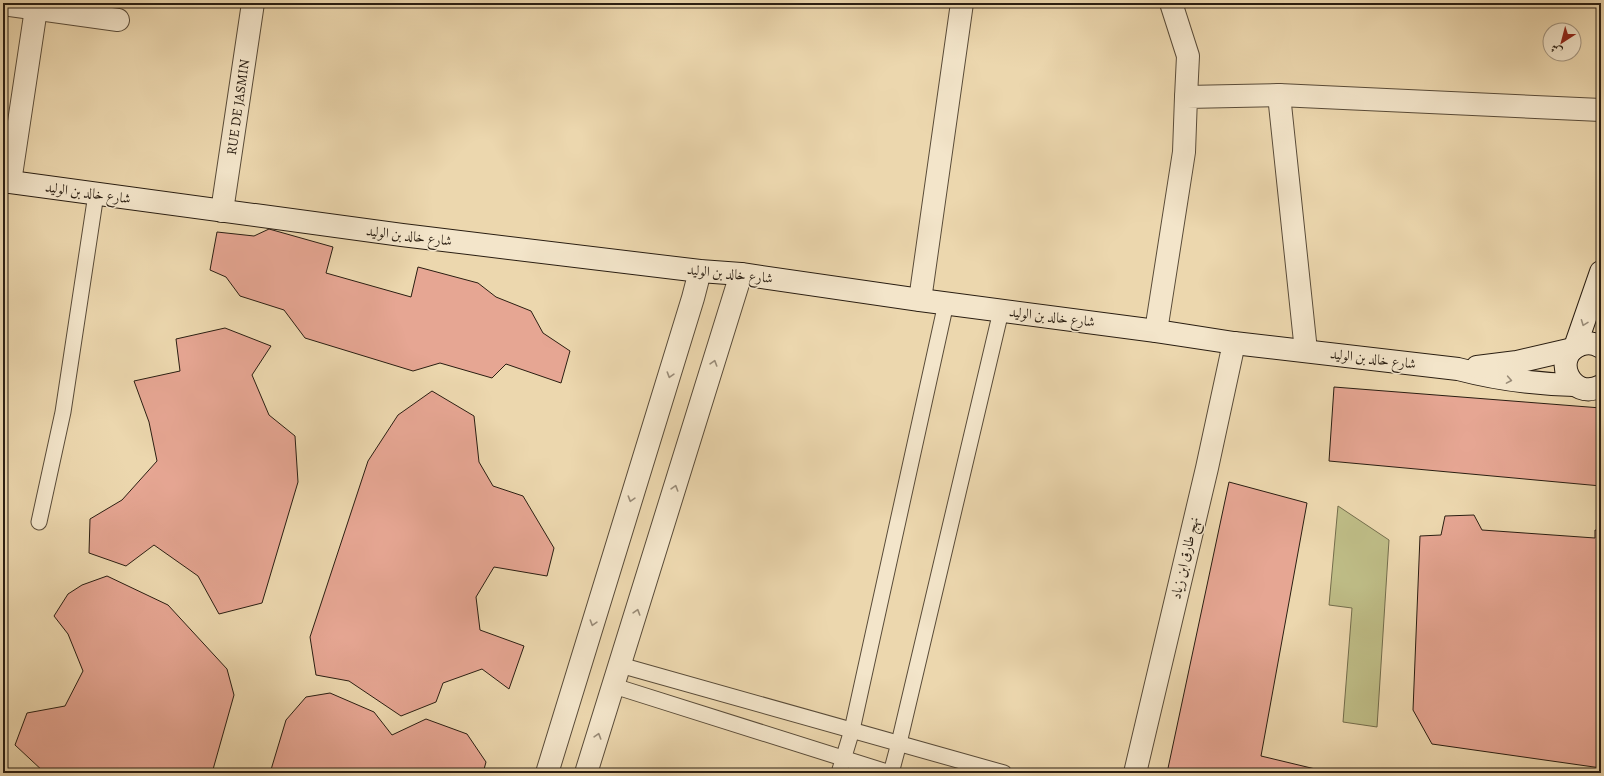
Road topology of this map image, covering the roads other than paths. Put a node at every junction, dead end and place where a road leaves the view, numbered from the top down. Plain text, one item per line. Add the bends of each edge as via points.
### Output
1 (253, 3) edge
2 (962, 3) edge
3 (1172, 3) edge
4 (3, 4) edge
5 (36, 9) junction
6 (118, 20) dead end
7 (1279, 95) junction
8 (1186, 97) junction
9 (1601, 110) edge
10 (6, 181) edge
11 (96, 194) junction
12 (222, 211) junction
13 (700, 271) junction
14 (1601, 272) edge
15 (742, 274) junction
16 (920, 300) junction
17 (946, 303) junction
18 (1001, 311) junction
19 (1156, 330) junction
20 (1234, 343) junction
21 (1601, 347) edge
22 (1574, 348) junction
23 (1306, 351) junction
24 (1458, 368) junction
25 (1574, 385) junction
26 (1599, 388) edge
27 (39, 522) dead end
28 (620, 665) junction
29 (614, 686) junction
30 (852, 730) junction
31 (900, 743) junction
32 (841, 766) edge
33 (547, 773) edge
34 (586, 773) edge
35 (890, 773) edge
36 (1004, 773) edge
37 (1135, 773) edge

1 - 12 street, RUE DE JASMIN
2 - 16 street
3 - 8 street via 1188,56
4 - 5 street
5 - 6 street
5 - 10 street
7 - 8 street
7 - 9 street
7 - 23 street
8 - 19 street via 1184,152
10 - 11 street, شارع خالد بن الوليد
11 - 12 street, شارع خالد بن الوليد
11 - 27 lane via 63,412
12 - 13 street, شارع خالد بن الوليد
13 - 15 street, شارع خالد بن الوليد
13 -> 33 street
14 -> 22 street
15 - 16 street, شارع خالد بن الوليد
28 -> 15 street
16 - 17 street, شارع خالد بن الوليد
17 - 18 street, شارع خالد بن الوليد
17 - 30 lane
18 - 19 street, شارع خالد بن الوليد
18 - 31 lane
19 - 20 street, شارع خالد بن الوليد
20 - 23 street, شارع خالد بن الوليد
20 - 37 street, نهج طارق ابن زياد
21 - 22 street, شارع خالد بن الوليد via 1590,343
22 - 24 street, شارع خالد بن الوليد via 1517,362
22 - 25 street via 1567,358 1565,368
23 - 24 street, شارع خالد بن الوليد
24 -> 25 street, شارع خالد بن الوليد via 1516,381
25 - 26 street, شارع خالد بن الوليد via 1580,388
28 - 29 street
28 - 30 lane
29 - 32 lane
34 -> 29 street
30 - 31 lane
30 - 32 lane
31 - 35 lane
31 - 36 lane
32 - 35 lane

